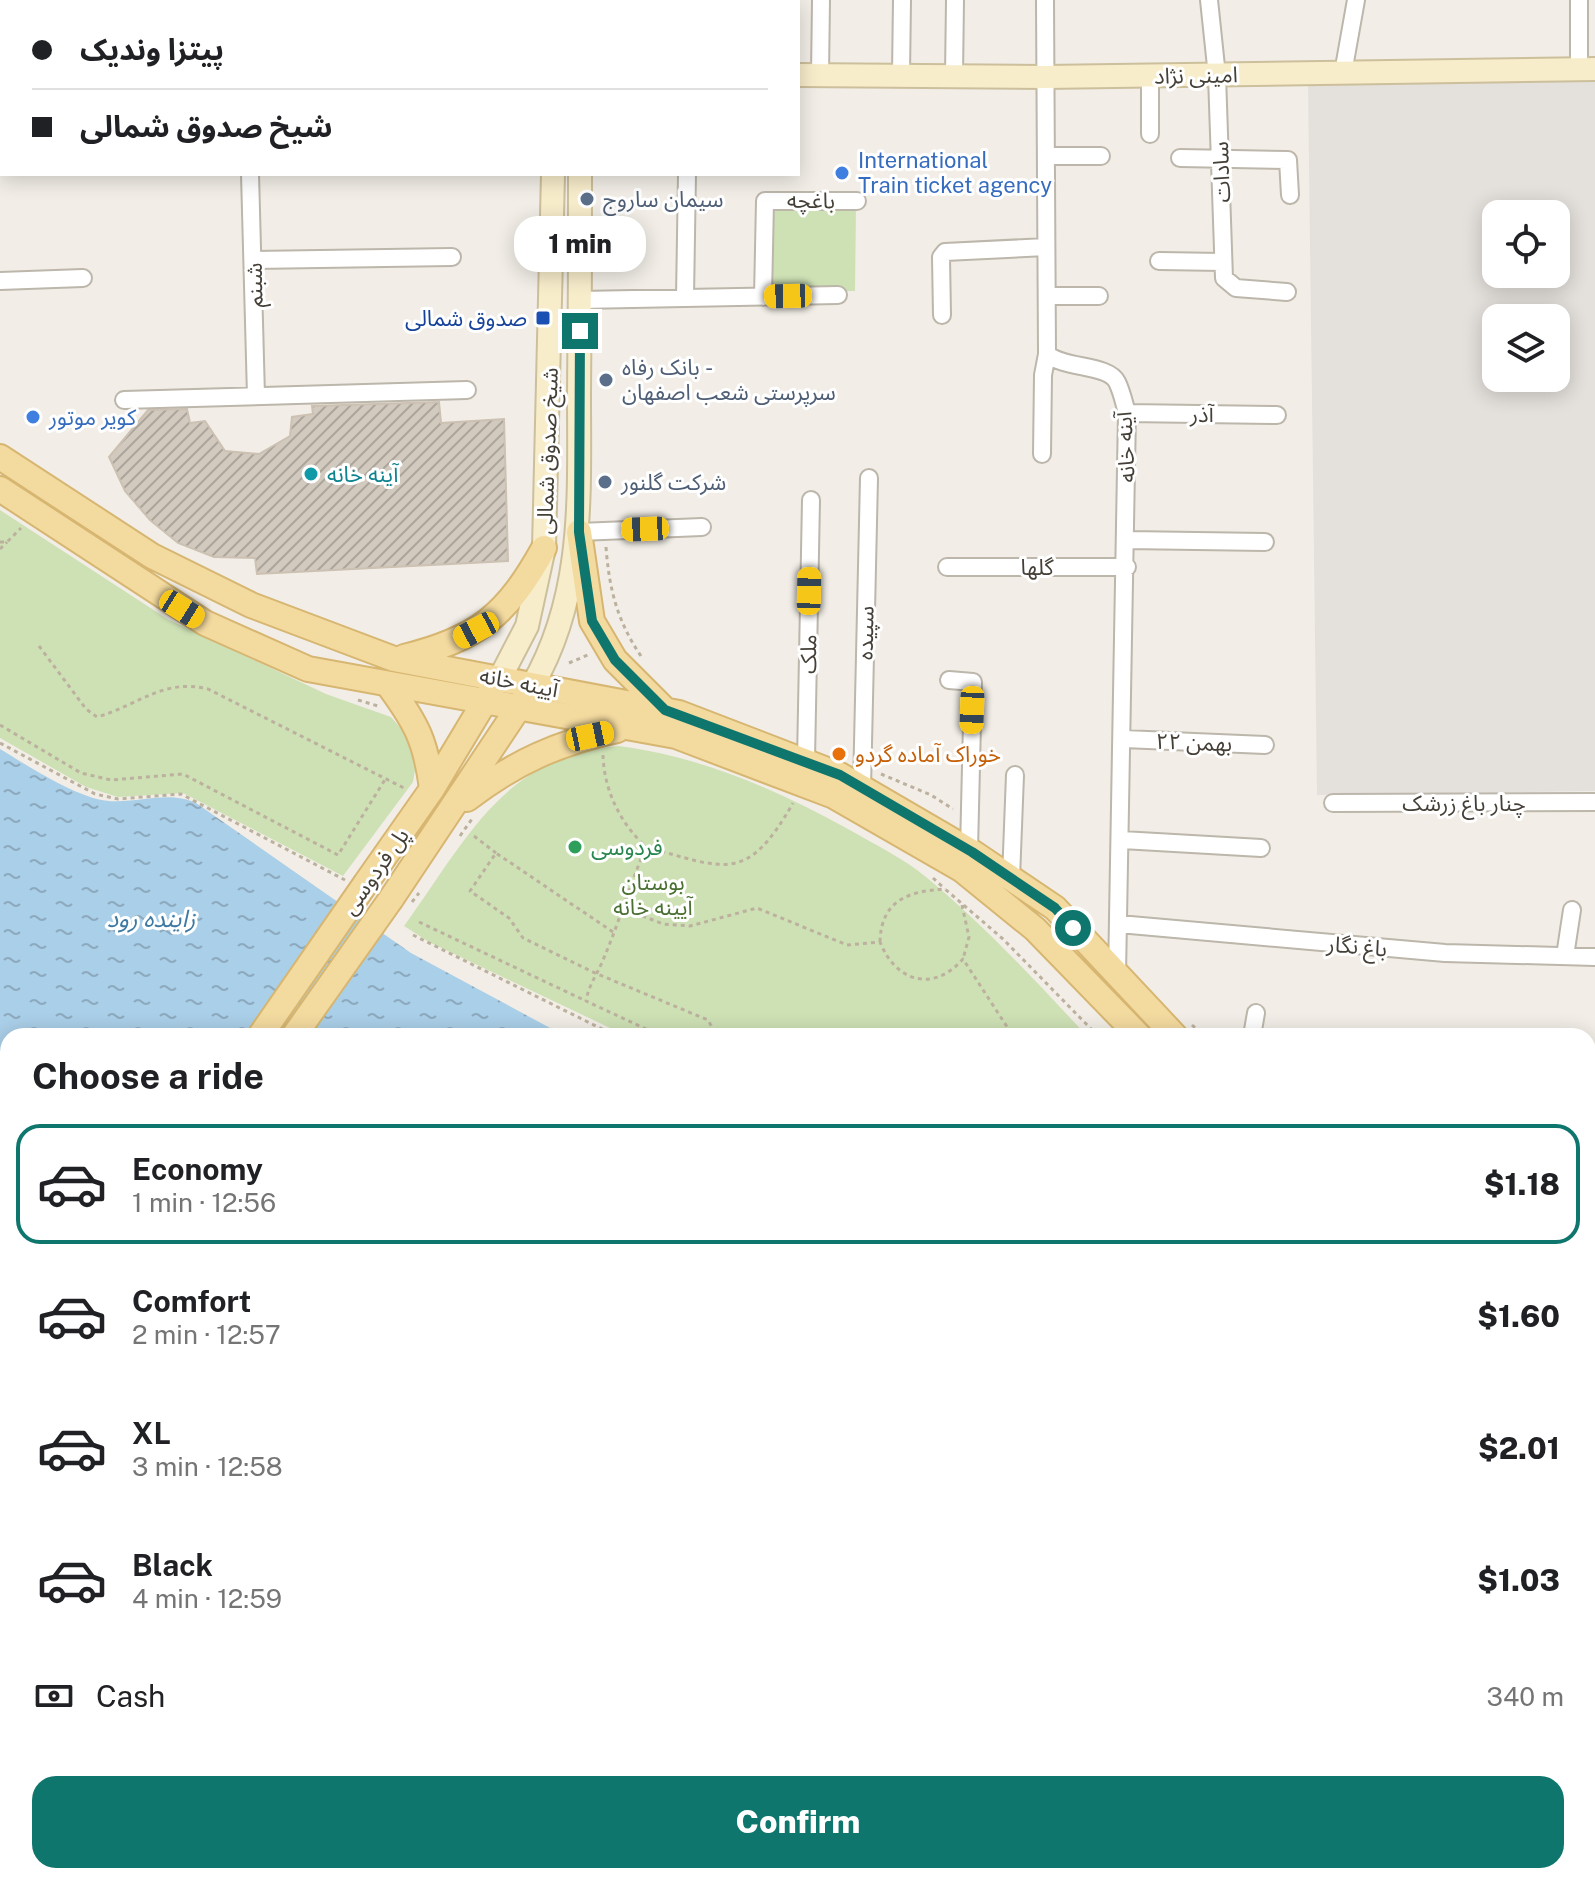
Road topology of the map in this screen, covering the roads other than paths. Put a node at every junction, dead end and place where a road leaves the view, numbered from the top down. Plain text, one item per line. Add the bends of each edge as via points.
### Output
1 (821, 0) edge
2 (902, 0) edge
3 (955, 0) edge
4 (1045, 0) edge
5 (1209, 0) edge
6 (1356, 0) edge
7 (1579, 0) edge
8 (1587, 69) edge
9 (1343, 73) junction
10 (901, 74) junction
11 (809, 75) edge
12 (954, 75) junction
13 (1150, 76) junction
14 (1217, 76) junction
15 (1045, 77) junction
16 (1150, 134) dead end
17 (1046, 156) junction
18 (1101, 156) dead end
19 (1221, 157) junction
20 (1180, 158) dead end
21 (250, 176) edge
22 (581, 176) edge
23 (687, 176) edge
24 (552, 179) edge
25 (1290, 195) dead end
26 (857, 201) dead end
27 (1046, 247) junction
28 (452, 257) dead end
29 (254, 260) junction
30 (1159, 261) dead end
31 (1223, 262) junction
32 (83, 278) dead end
33 (0, 281) edge
34 (1287, 292) dead end
35 (838, 295) dead end
36 (1047, 296) junction
37 (1099, 296) dead end
38 (763, 297) junction
39 (685, 298) junction
40 (580, 300) junction
41 (942, 315) dead end
42 (1047, 354) junction
43 (467, 390) dead end
44 (256, 396) junction
45 (124, 400) dead end
46 (1127, 413) junction
47 (1277, 415) dead end
48 (1042, 454) dead end
49 (0, 457) edge
50 (869, 478) dead end
51 (0, 489) edge
52 (811, 500) dead end
53 (702, 527) dead end
54 (579, 532) junction
55 (1127, 540) junction
56 (1265, 542) dead end
57 (544, 548) junction
58 (947, 567) dead end
59 (1127, 567) junction
60 (237, 598) junction
61 (223, 631) junction
62 (394, 659) junction
63 (500, 678) junction
64 (949, 680) dead end
65 (389, 686) junction
66 (532, 686) junction
67 (485, 701) junction
68 (518, 709) junction
69 (665, 710) junction
70 (635, 727) junction
71 (1124, 739) junction
72 (1265, 745) dead end
73 (806, 760) junction
74 (1015, 775) dead end
75 (862, 788) junction
76 (432, 789) junction
77 (1595, 802) edge
78 (1333, 803) dead end
79 (452, 810) junction
80 (1122, 840) junction
81 (1261, 848) dead end
82 (969, 850) junction
83 (1011, 878) junction
84 (1572, 910) dead end
85 (1119, 924) junction
86 (1565, 956) junction
87 (1595, 957) edge
88 (1117, 975) junction
89 (1256, 1013) dead end
90 (265, 1028) edge
91 (300, 1028) edge
92 (1131, 1028) edge
93 (1167, 1028) edge
94 (1253, 1028) edge

1 - 11 street
2 - 10 street
3 - 12 street
4 - 15 street
5 - 14 street, سادات
6 - 9 street
7 - 8 street
8 - 9 main road, امینی نژاد
9 - 14 main road, امینی نژاد
10 - 11 main road, امینی نژاد
10 - 12 main road, امینی نژاد
12 - 15 main road, امینی نژاد
13 - 14 main road, امینی نژاد
13 - 15 main road, امینی نژاد
13 - 16 street
14 - 19 street, سادات
15 - 17 street
17 - 18 street
17 - 27 street
19 - 20 street
19 - 25 street via 1288,160
19 - 31 street, سادات
21 - 29 street, شبنم
22 - 40 main road, شیخ صدوق شمالی
23 - 39 street
24 - 57 main road, شیخ صدوق شمالی
26 - 38 street, باغچه via 765,201
27 - 36 street
27 - 41 street via 945,252
28 - 29 street
29 - 44 street, شبنم
30 - 31 street
31 - 34 street via 1224,278 1236,288
32 - 33 street
35 - 38 street
36 - 37 street
36 - 42 street
38 - 39 street
39 - 40 street
40 - 54 main road, شیخ صدوق شمالی
42 - 46 street, آینه خانه via 1116,379
42 - 48 street
43 - 44 street
44 - 45 street
46 - 47 street, آذر
46 - 55 street, آینه خانه
49 - 60 main road, آیینه خانه via 152,556
50 - 75 street, سپیده
51 - 61 main road, آیینه خانه
52 - 73 street, ملک
53 - 54 street
54 - 66 main road, شیخ صدوق شمالی via 566,610
54 - 69 main road via 592,621 615,660
55 - 56 street
55 - 59 street, آینه خانه
57 - 62 main road via 521,590 485,625 445,647
57 - 63 main road, شیخ صدوق شمالی via 527,626
58 - 59 street, گلها
59 - 71 street, آینه خانه
60 - 61 main road via 237,617
60 - 62 main road, آیینه خانه
61 - 65 main road, آیینه خانه via 308,669
62 - 63 main road, آیینه خانه
63 - 66 main road, آیینه خانه
63 - 67 main road, شیخ صدوق شمالی
64 - 82 street via 973,682
65 - 67 main road, آیینه خانه
65 - 76 main road via 416,722 427,750
66 - 68 main road, شیخ صدوق شمالی
66 - 69 main road, آیینه خانه
67 - 68 main road, آیینه خانه
67 - 76 main road, پل فردوسی
68 - 70 main road, آیینه خانه
68 - 79 main road, پل فردوسی
69 - 73 main road, آیینه خانه
70 - 79 main road via 568,741 500,773
70 - 92 main road, آیینه خانه via 676,736 834,796 961,869 1035,929
71 - 72 street, ۲۲ بهمن
71 - 80 street, آینه خانه
73 - 75 main road, آیینه خانه
74 - 83 street
75 - 82 main road, آیینه خانه
76 - 90 main road, پل فردوسی, bridge via 356,882
77 - 78 street, چنار باغ زرشک
79 - 91 main road, پل فردوسی, bridge
80 - 81 street
80 - 85 street, آینه خانه
82 - 83 main road, آیینه خانه
83 - 88 main road, آیینه خانه via 1055,908
84 - 86 street
85 - 86 street, باغ نگار via 1445,953
85 - 88 street, آینه خانه
86 - 87 street, باغ نگار
88 - 93 main road, آیینه خانه
89 - 94 street

